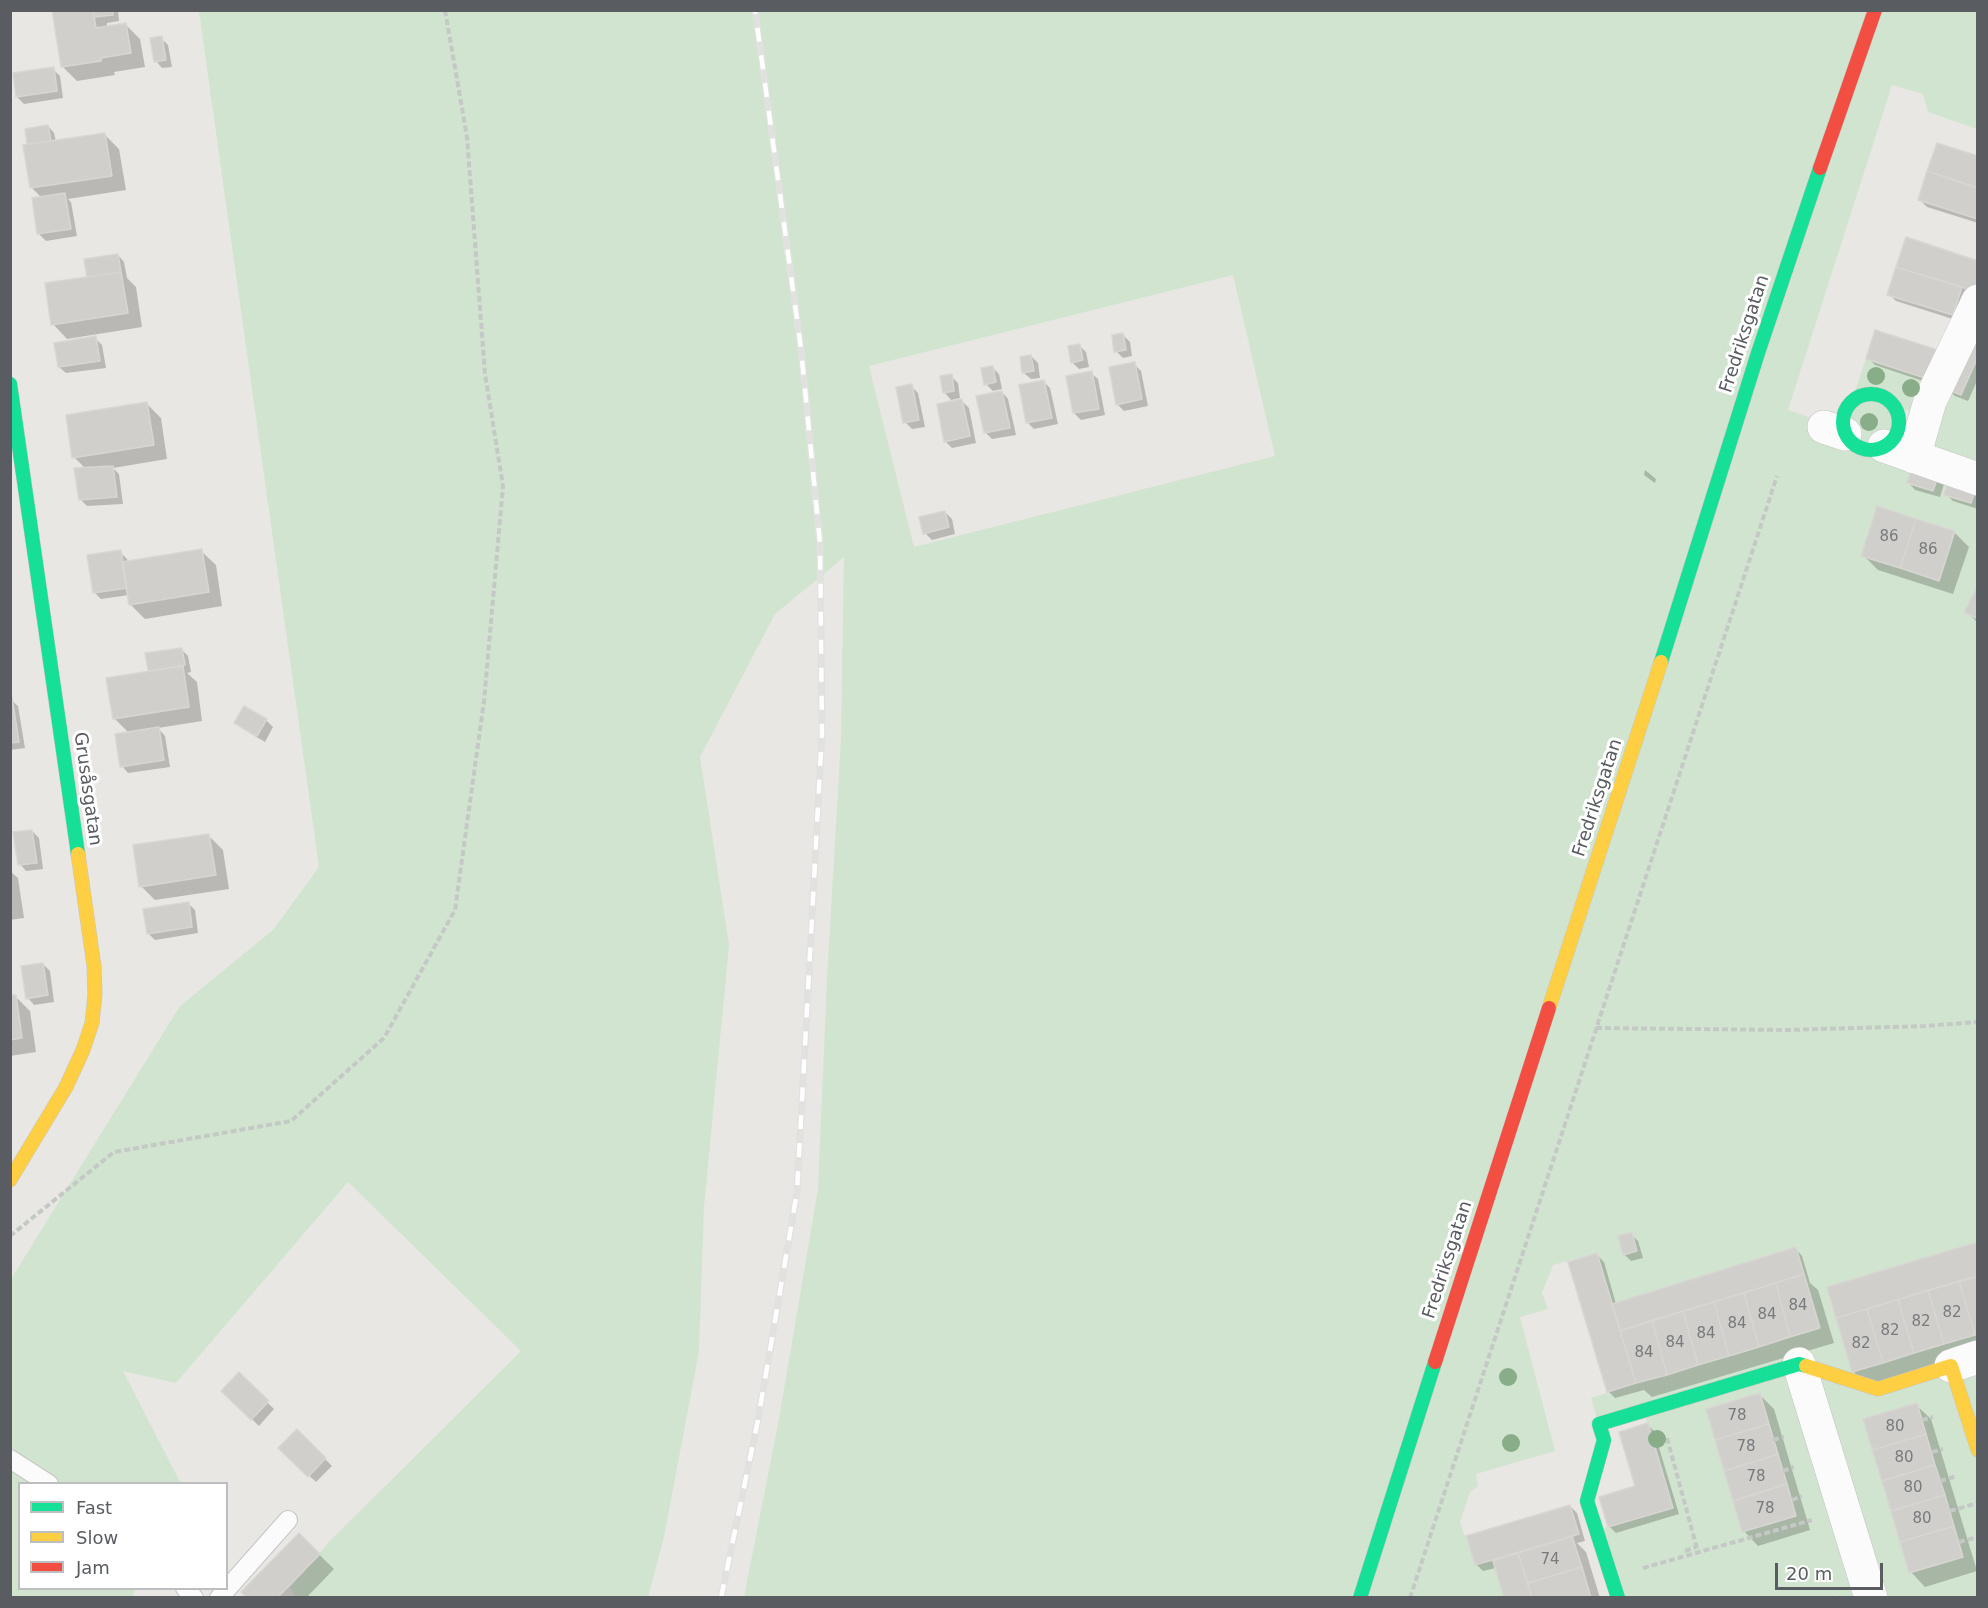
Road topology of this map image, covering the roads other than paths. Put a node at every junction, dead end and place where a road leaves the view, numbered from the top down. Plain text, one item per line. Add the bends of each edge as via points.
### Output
1 (1875, 10) edge
2 (1977, 301) edge
3 (10, 384) edge
4 (1899, 451) junction
5 (1977, 479) edge
6 (10, 1180) edge
7 (1964, 1362) edge
8 (1799, 1364) junction
9 (1977, 1450) edge
10 (10, 1459) edge
11 (46, 1482) edge
12 (288, 1520) dead end
13 (228, 1588) edge
14 (1360, 1598) edge
15 (1618, 1598) edge
16 (1871, 1598) edge

1 - 14 street, Fredriksgatan via 1758,352
2 - 4 street via 1930,402
3 - 6 street, Grusåsgatan via 94,966 95,995 92,1023 83,1050 66,1087
4 - 4 street via 1892,441 1898,424 1894,406 1879,396 1861,396 1847,408 1843,425 1835,430 1858,447
4 - 5 street
7 - 8 street via 1878,1389
7 - 9 street
8 - 15 street via 1599,1424 1605,1440 1587,1501
8 - 16 street
10 - 11 lane
12 - 13 lane

